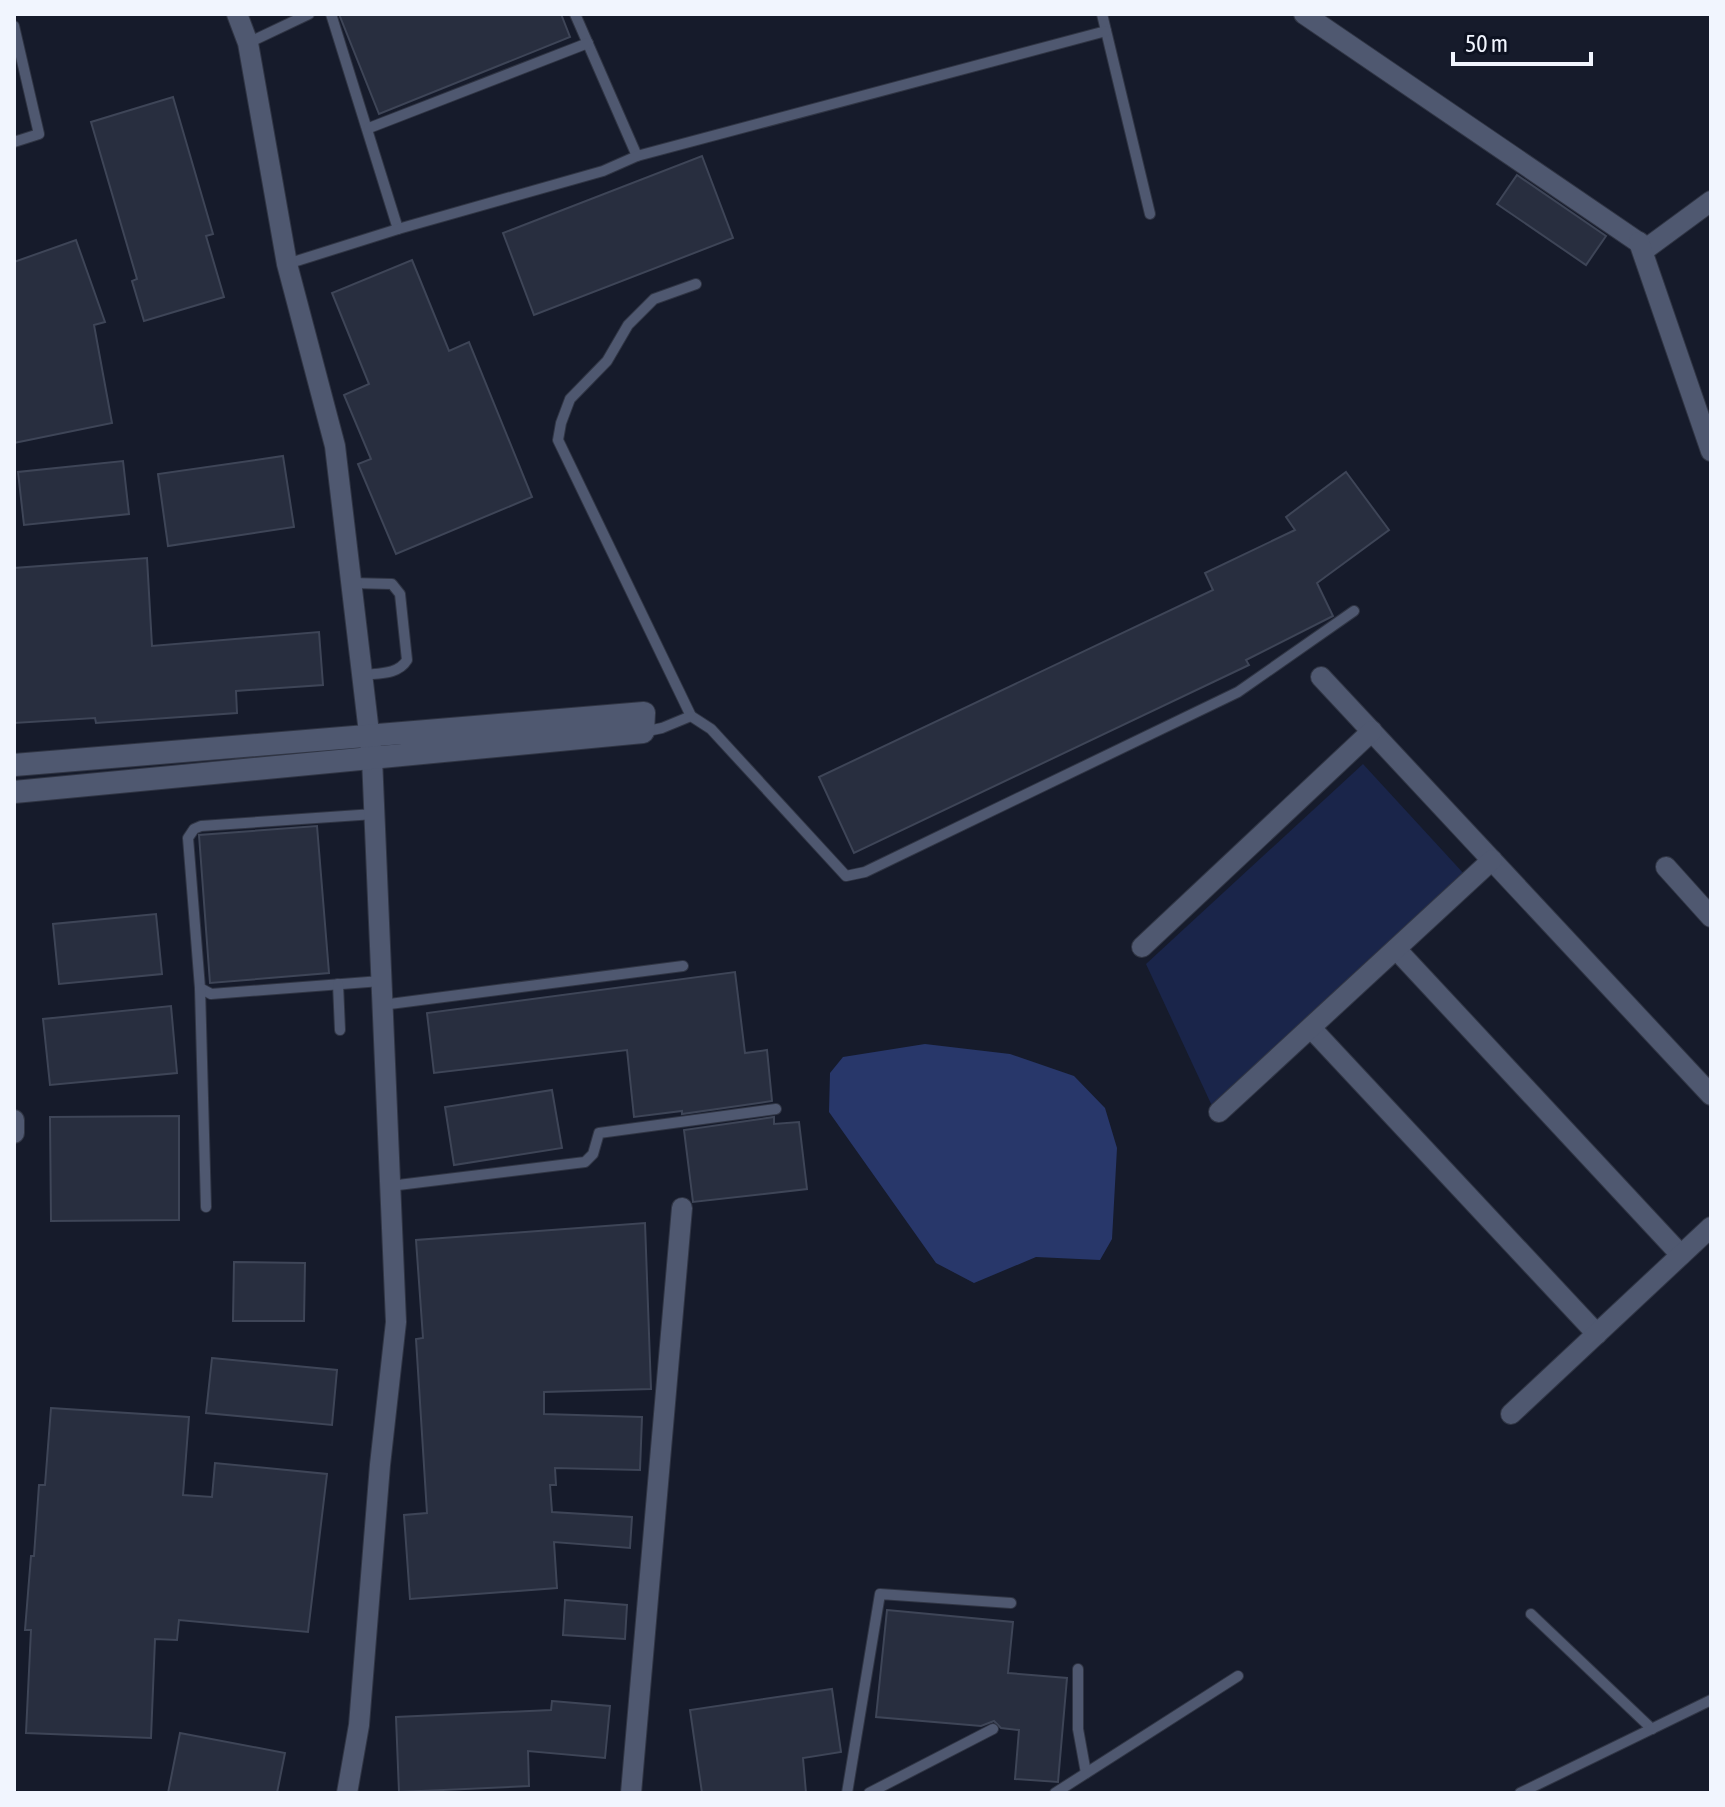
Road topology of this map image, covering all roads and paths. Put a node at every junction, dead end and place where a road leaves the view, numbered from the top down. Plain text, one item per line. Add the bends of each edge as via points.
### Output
1 (237, 14) edge
2 (309, 14) edge
3 (331, 14) edge
4 (575, 14) edge
5 (1102, 14) edge
6 (1304, 14) edge
7 (14, 26) edge
8 (1106, 31) junction
9 (248, 43) junction
10 (588, 43) junction
11 (369, 128) junction
12 (14, 142) edge
13 (637, 156) junction
14 (1711, 201) edge
15 (1150, 214) dead end
16 (398, 229) junction
17 (1643, 245) junction
18 (287, 264) junction
19 (696, 284) dead end
20 (1711, 451) edge
21 (351, 583) junction
22 (1354, 611) dead end
23 (363, 675) junction
24 (1321, 677) dead end
25 (691, 716) junction
26 (644, 722) joint
27 (1372, 731) junction
28 (371, 747) junction
29 (14, 765) edge
30 (14, 792) edge
31 (374, 814) junction
32 (1492, 860) junction
33 (1666, 867) dead end
34 (1711, 917) edge
35 (1142, 947) dead end
36 (1396, 949) junction
37 (683, 966) dead end
38 (381, 981) junction
39 (338, 984) junction
40 (200, 988) junction
41 (382, 1005) junction
42 (1311, 1028) junction
43 (340, 1030) dead end
44 (1711, 1095) edge
45 (776, 1109) dead end
46 (1219, 1112) dead end
47 (14, 1120) edge
48 (14, 1133) edge
49 (390, 1186) junction
50 (206, 1207) dead end
51 (682, 1208) dead end
52 (1711, 1227) edge
53 (1681, 1255) junction
54 (1597, 1334) junction
55 (1511, 1414) dead end
56 (1011, 1603) dead end
57 (1531, 1614) dead end
58 (1078, 1669) dead end
59 (1238, 1676) dead end
60 (1711, 1700) edge
61 (993, 1729) dead end
62 (1652, 1729) junction
63 (1086, 1773) junction
64 (347, 1793) edge
65 (631, 1793) edge
66 (847, 1793) edge
67 (869, 1793) edge
68 (1055, 1793) edge
69 (1520, 1793) edge

1 - 9 street
2 - 9 lane
3 - 11 lane
4 - 10 lane
5 - 8 lane
6 - 17 street
7 - 12 lane via 39,134
8 - 13 lane
8 - 15 lane
9 - 18 street
10 - 11 lane
10 - 13 lane
11 - 16 lane
13 - 16 lane via 603,171
14 - 17 street
16 - 18 lane
17 - 20 street
18 - 21 street via 335,446
19 - 25 lane via 654,299 628,325 607,361 570,399 558,440
21 - 23 street
21 - 23 lane via 392,584 400,594 407,660 395,671
22 - 25 lane via 1238,692 865,872 846,876 711,729
23 - 28 street
24 - 27 street
25 - 26 lane via 662,728
26 - 28 street
27 - 32 street
27 - 35 street
28 - 29 street
28 - 30 street
28 - 31 street
31 - 38 street
31 - 40 lane via 201,826 189,833
32 - 36 street
32 - 44 street
33 - 34 street
36 - 42 street
36 - 53 street
37 - 41 lane
38 - 39 lane
38 - 41 street
39 - 40 lane via 211,994
39 - 43 lane
40 - 50 lane
41 - 49 street
42 - 46 street
42 - 54 street
45 - 49 lane via 599,1133 585,1162
47 - 48 street
49 - 64 street via 396,1322 359,1725
51 - 65 street
52 - 53 street
53 - 54 street
54 - 55 street
56 - 66 lane via 880,1594
57 - 62 lane
58 - 63 lane via 1078,1729
59 - 63 lane
60 - 62 lane
61 - 67 lane
62 - 69 lane
63 - 68 lane

